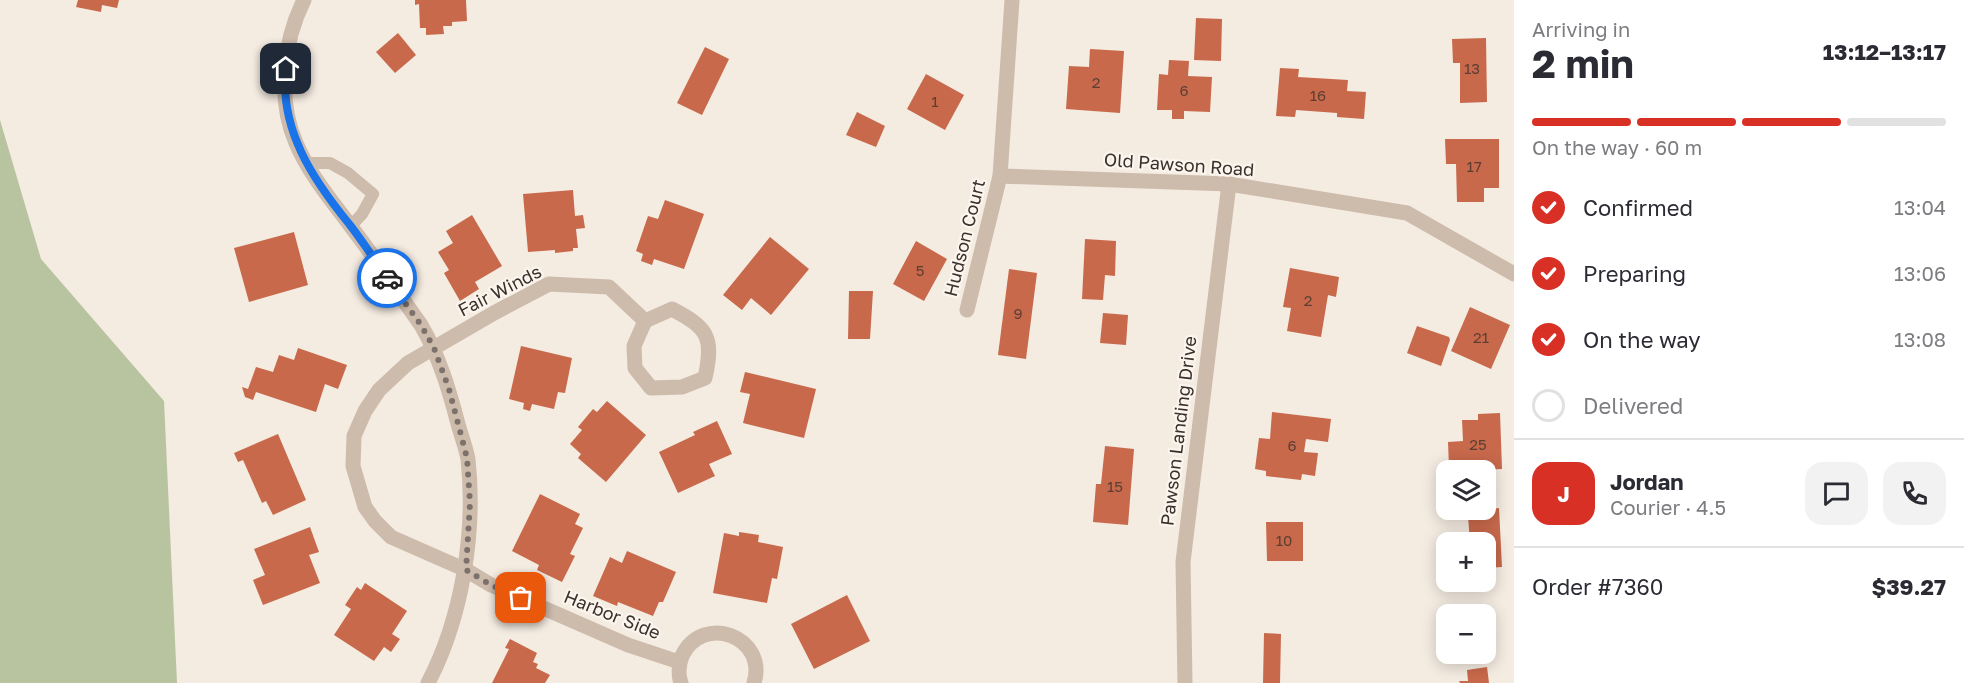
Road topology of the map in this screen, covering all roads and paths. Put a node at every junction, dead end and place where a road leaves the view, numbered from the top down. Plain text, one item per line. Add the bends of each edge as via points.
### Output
1 (304, 0) edge
2 (1012, 0) edge
3 (307, 163) junction
4 (1000, 176) junction
5 (1229, 184) junction
6 (351, 226) junction
7 (1514, 274) edge
8 (967, 310) dead end
9 (645, 321) junction
10 (434, 348) junction
11 (466, 570) junction
12 (679, 662) junction
13 (428, 683) edge
14 (681, 683) edge
15 (754, 683) edge
16 (1185, 683) edge

1 - 3 street via 288,51 284,87 288,118
2 - 4 street
3 - 6 street
3 - 6 lane via 330,163 373,194
4 - 5 street, Old Pawson Road
4 - 8 street, Hudson Court
5 - 7 street, Old Pawson Road via 1407,213
5 - 16 street, Pawson Landing Drive via 1183,562
6 - 10 street
9 - 9 street via 672,309 695,321 707,337 710,358 705,378 682,387 651,388 635,368 633,346
9 - 10 street, Fair Winds via 609,287 549,284
10 - 11 street via 467,458 470,503
10 - 11 street, Fair Winds via 408,363 370,404 354,436 353,466 365,507 391,537
11 - 12 street, Harbor Side via 491,585 618,640
11 - 13 street via 456,612
12 - 14 street
12 - 15 street via 686,648 698,638 712,633 728,634 748,647 755,663

